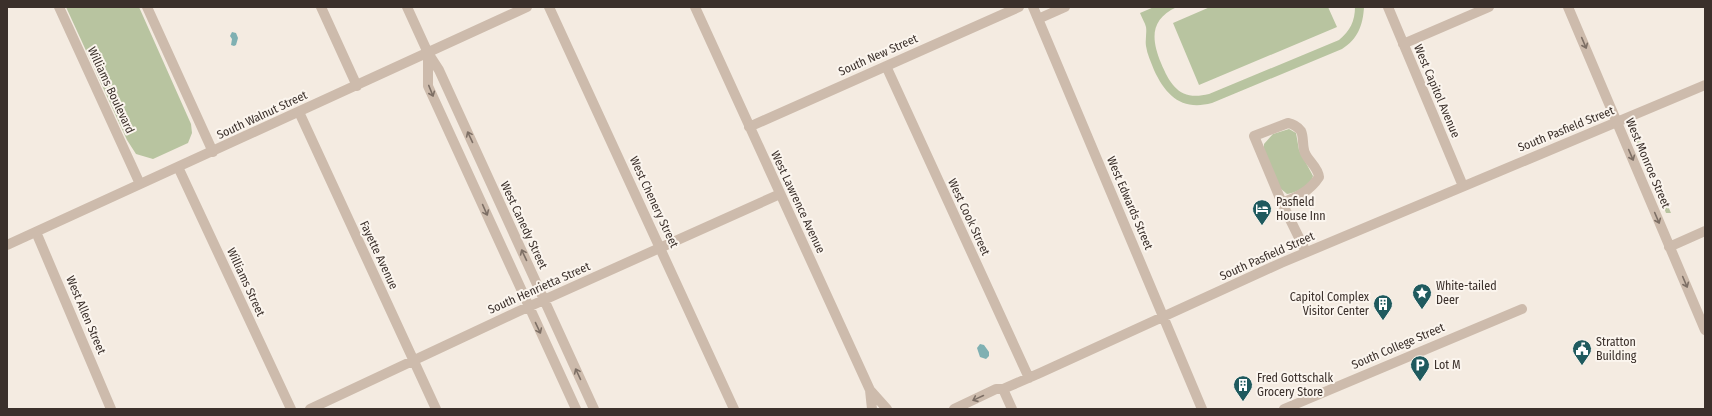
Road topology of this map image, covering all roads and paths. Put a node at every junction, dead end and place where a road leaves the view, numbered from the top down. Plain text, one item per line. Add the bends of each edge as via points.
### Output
1 (58, 7) edge
2 (147, 7) edge
3 (321, 7) edge
4 (407, 7) edge
5 (527, 7) edge
6 (549, 7) edge
7 (695, 7) edge
8 (1019, 7) edge
9 (1033, 7) edge
10 (1065, 7) edge
11 (1388, 7) edge
12 (1489, 7) edge
13 (1568, 7) edge
14 (1038, 19) junction
15 (1403, 44) junction
16 (428, 53) junction
17 (886, 66) junction
18 (1705, 85) edge
19 (357, 86) junction
20 (299, 112) junction
21 (1617, 122) junction
22 (749, 126) junction
23 (213, 152) junction
24 (178, 167) junction
25 (140, 184) junction
26 (1463, 186) junction
27 (780, 194) junction
28 (1282, 203) junction
29 (1705, 231) edge
30 (36, 232) junction
31 (7, 245) edge
32 (1669, 246) junction
33 (661, 248) junction
34 (1306, 252) junction
35 (544, 300) junction
36 (528, 307) junction
37 (1522, 309) dead end
38 (1163, 317) junction
39 (1705, 330) edge
40 (413, 360) junction
41 (1029, 378) junction
42 (1003, 389) junction
43 (870, 390) junction
44 (111, 409) edge
45 (291, 409) edge
46 (310, 409) edge
47 (436, 409) edge
48 (576, 409) edge
49 (594, 409) edge
50 (734, 409) edge
51 (872, 409) edge
52 (887, 409) edge
53 (954, 409) edge
54 (1012, 409) edge
55 (1202, 409) edge
56 (1284, 409) edge

1 - 25 street, Williams Boulevard
2 - 23 street
3 - 19 street
4 - 16 street, West Canedy Street
5 - 16 street, South Walnut Street
6 - 33 street, West Chenery Street
7 - 22 street, West Lawrence Avenue
8 - 17 street, South New Street
9 - 14 street, West Edwards Street
10 - 14 street
11 - 15 street, West Capitol Avenue
12 - 15 street
13 -> 21 street, West Monroe Street
14 - 38 street, West Edwards Street
15 - 26 street, West Capitol Avenue
16 - 19 street, South Walnut Street
35 -> 16 street, West Canedy Street via 439,70
16 -> 36 street, West Canedy Street via 428,86
17 - 22 street, South New Street
17 - 41 street, West Cook Street
18 - 21 street, South Pasfield Street
19 - 20 street, South Walnut Street
20 - 23 street, South Walnut Street
20 - 40 street, Fayette Avenue
21 - 26 street, South Pasfield Street
21 -> 32 street, West Monroe Street
22 - 27 street, West Lawrence Avenue
23 - 24 street, South Walnut Street
24 - 25 street, South Walnut Street
24 - 45 street, Williams Street
25 - 30 street, South Walnut Street
26 - 34 street, South Pasfield Street
27 - 33 street, South Henrietta Street
27 - 43 street, West Lawrence Avenue
28 - 28 street via 1310,188 1319,177 1317,169 1305,154 1302,134 1292,124 1254,136
28 - 34 street
29 - 32 street
30 - 31 street, South Walnut Street
30 - 44 street, West Allen Street
32 -> 39 street, West Monroe Street
33 - 35 street, South Henrietta Street
33 - 50 street, West Chenery Street
34 - 38 street, South Pasfield Street
35 - 36 street, South Henrietta Street
49 -> 35 street, West Canedy Street
36 - 40 street, South Henrietta Street
36 -> 48 street, West Canedy Street
37 - 56 street, South College Street
38 - 41 street, South Pasfield Street
38 - 55 street, West Edwards Street
40 - 46 street, South Henrietta Street
40 - 47 street, Fayette Avenue
41 - 42 street, South Pasfield Street
42 -> 53 street, South Pasfield Street
42 - 54 street
43 - 51 street, West Lawrence Avenue
43 - 52 street

